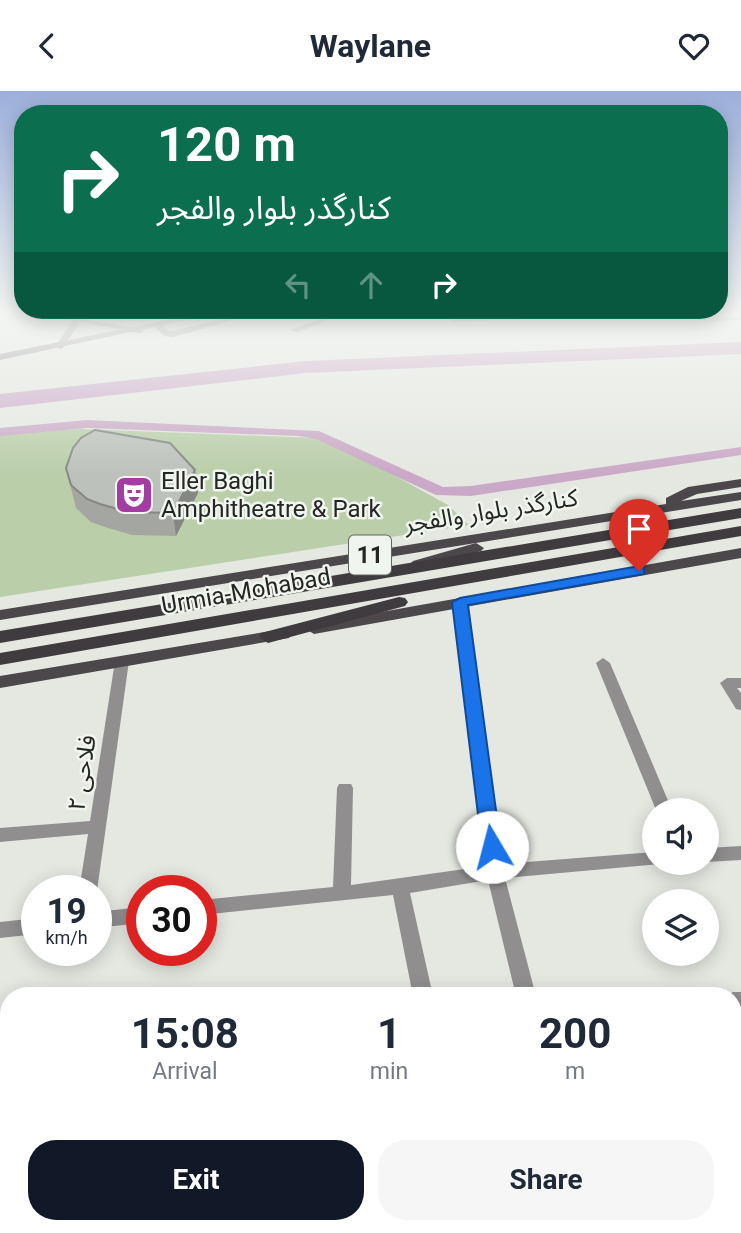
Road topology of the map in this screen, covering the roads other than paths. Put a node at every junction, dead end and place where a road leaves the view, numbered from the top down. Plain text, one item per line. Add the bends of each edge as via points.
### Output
1 (741, 483) edge
2 (741, 496) edge
3 (655, 509) junction
4 (741, 513) edge
5 (570, 523) junction
6 (741, 531) edge
7 (741, 553) edge
8 (510, 572) junction
9 (383, 573) junction
10 (460, 602) junction
11 (0, 615) edge
12 (0, 637) edge
13 (268, 637) junction
14 (0, 659) edge
15 (122, 661) junction
16 (603, 663) dead end
17 (0, 683) edge
18 (741, 683) edge
19 (741, 705) edge
20 (345, 788) dead end
21 (659, 798) edge
22 (96, 827) junction
23 (0, 835) edge
24 (741, 853) edge
25 (719, 854) edge
26 (642, 860) edge
27 (495, 872) junction
28 (90, 875) edge
29 (400, 887) junction
30 (342, 893) junction
31 (217, 906) edge
32 (21, 928) edge
33 (0, 930) edge
34 (421, 987) edge
35 (524, 987) edge

1 - 3 main road via 693,490
2 - 3 main road, کنارگذر بلوار والفجر / 11
3 - 5 main road, کنارگذر بلوار والفجر / 11
4 - 9 highway, Urmia-Mohabad / 11
5 - 9 main road
5 - 11 main road, کنارگذر بلوار والفجر / 11
6 - 8 highway, Urmia-Mohabad / 11
7 - 10 main road
8 - 13 highway
8 - 14 highway, Urmia-Mohabad / 11
9 - 12 highway, Urmia-Mohabad / 11
10 - 13 main road
10 - 27 street
13 - 15 main road
15 - 17 main road
15 - 22 street, فلاحی ۲
16 - 21 street
18 - 19 street via 727,683
20 - 30 street
22 - 23 street
22 - 28 street, فلاحی ۲
24 - 25 street
26 - 27 street
27 - 29 street
27 - 35 street
29 - 30 street
29 - 34 street
30 - 31 street
32 - 33 street

